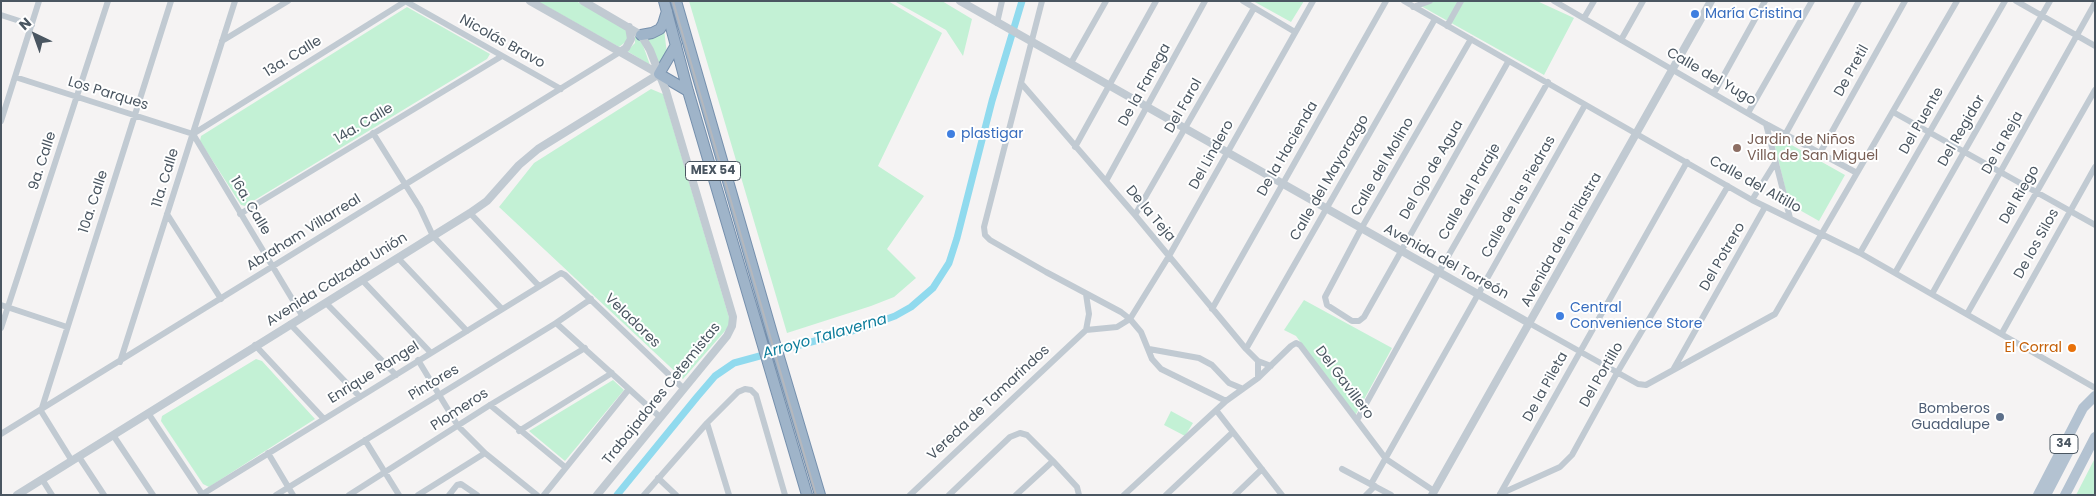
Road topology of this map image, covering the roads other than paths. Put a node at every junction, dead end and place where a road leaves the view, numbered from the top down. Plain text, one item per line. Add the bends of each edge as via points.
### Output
1 (39, 1) edge
2 (108, 1) edge
3 (172, 1) edge
4 (235, 1) edge
5 (288, 1) edge
6 (406, 1) edge
7 (583, 1) edge
8 (676, 1) edge
9 (960, 1) edge
10 (1002, 1) edge
11 (1042, 1) edge
12 (1106, 1) edge
13 (1156, 1) edge
14 (1206, 1) edge
15 (1243, 1) edge
16 (1313, 1) edge
17 (1386, 1) edge
18 (1404, 1) edge
19 (1430, 1) edge
20 (1461, 1) edge
21 (1554, 1) edge
22 (1594, 1) edge
23 (1643, 1) edge
24 (1711, 1) edge
25 (1765, 1) edge
26 (1812, 1) edge
27 (1859, 1) edge
28 (1905, 1) edge
29 (1957, 1) edge
30 (2005, 1) edge
31 (2016, 1) edge
32 (2050, 1) edge
33 (533, 2) edge
34 (2095, 3) edge
35 (666, 6) edge
36 (1414, 7) junction
37 (1254, 8) junction
38 (1, 15) edge
39 (2042, 16) junction
40 (1584, 18) junction
41 (1435, 19) junction
42 (997, 23) junction
43 (32, 25) junction
44 (1447, 26) junction
45 (628, 27) junction
46 (1295, 32) junction
47 (641, 35) junction
48 (2076, 36) junction
49 (1471, 39) junction
50 (1029, 40) junction
51 (1621, 40) junction
52 (222, 41) junction
53 (676, 45) junction
54 (2095, 46) edge
55 (620, 52) junction
56 (502, 56) junction
57 (1508, 62) junction
58 (1072, 63) junction
59 (1671, 68) junction
60 (659, 74) junction
61 (15, 77) junction
62 (1548, 82) junction
63 (1022, 83) junction
64 (1109, 85) junction
65 (561, 89) junction
66 (2095, 90) edge
67 (688, 91) junction
68 (1714, 93) junction
69 (77, 97) junction
70 (1585, 104) junction
71 (1148, 107) junction
72 (1893, 112) junction
73 (1748, 113) junction
74 (135, 115) junction
75 (1, 121) edge
76 (1766, 124) junction
77 (1185, 128) junction
78 (373, 133) junction
79 (1636, 133) junction
80 (1931, 133) junction
81 (193, 134) junction
82 (1785, 135) junction
83 (1075, 147) junction
84 (1228, 152) junction
85 (1964, 152) junction
86 (1820, 153) junction
87 (1687, 162) junction
88 (1775, 163) junction
89 (2095, 167) edge
90 (2001, 173) junction
91 (1857, 174) junction
92 (1106, 181) junction
93 (1282, 183) junction
94 (406, 184) junction
95 (1728, 186) junction
96 (2035, 193) junction
97 (1752, 200) junction
98 (1766, 207) junction
99 (1326, 209) junction
100 (2070, 211) junction
101 (470, 213) junction
102 (167, 214) junction
103 (240, 214) junction
104 (1136, 216) junction
105 (1790, 218) junction
106 (2095, 225) edge
107 (1362, 229) junction
108 (1822, 234) junction
109 (433, 236) junction
110 (1401, 251) junction
111 (1860, 253) junction
112 (1169, 256) junction
113 (398, 258) junction
114 (272, 267) junction
115 (1439, 272) junction
116 (1895, 273) junction
117 (561, 274) joint
118 (362, 280) junction
119 (539, 286) junction
120 (1086, 294) junction
121 (1479, 294) junction
122 (1932, 294) junction
123 (221, 299) junction
124 (591, 299) junction
125 (326, 303) junction
126 (5, 306) edge
127 (502, 309) junction
128 (1212, 309) junction
129 (1967, 314) junction
130 (303, 317) junction
131 (1364, 317) joint
132 (1130, 319) junction
133 (556, 322) junction
134 (1530, 323) junction
135 (290, 324) junction
136 (67, 327) junction
137 (1, 328) edge
138 (1086, 330) junction
139 (467, 331) junction
140 (2002, 333) junction
141 (768, 339) junction
142 (255, 345) junction
143 (585, 348) junction
144 (1148, 349) junction
145 (1246, 349) junction
146 (1580, 351) junction
147 (431, 353) junction
148 (418, 360) junction
149 (120, 362) junction
150 (1258, 362) junction
151 (1271, 366) junction
152 (1672, 371) junction
153 (612, 373) junction
154 (1617, 373) junction
155 (396, 375) junction
156 (1258, 378) junction
157 (684, 388) junction
158 (1242, 388) junction
159 (2095, 388) edge
160 (630, 389) junction
161 (439, 395) junction
162 (360, 397) junction
163 (2095, 398) edge
164 (1226, 400) junction
165 (490, 404) junction
166 (1216, 410) junction
167 (41, 411) junction
168 (148, 413) junction
169 (660, 417) junction
170 (324, 419) junction
171 (1357, 420) junction
172 (707, 423) junction
173 (458, 426) junction
174 (519, 431) junction
175 (1233, 432) junction
176 (1, 434) edge
177 (113, 435) junction
178 (2095, 437) edge
179 (365, 440) junction
180 (485, 453) junction
181 (268, 454) junction
182 (75, 459) junction
183 (1386, 459) junction
184 (1052, 461) junction
185 (565, 467) junction
186 (1262, 469) junction
187 (1342, 469) dead end
188 (385, 473) junction
189 (658, 478) junction
190 (803, 479) junction
191 (42, 480) junction
192 (1373, 485) junction
193 (289, 487) junction
194 (1436, 493) edge
195 (1500, 494) edge
196 (17, 495) edge
197 (52, 495) edge
198 (104, 495) edge
199 (153, 495) edge
200 (201, 495) edge
201 (276, 495) edge
202 (294, 495) edge
203 (349, 495) edge
204 (399, 495) edge
205 (418, 495) edge
206 (449, 495) edge
207 (477, 495) edge
208 (537, 495) edge
209 (544, 495) edge
210 (597, 495) edge
211 (644, 495) edge
212 (676, 495) edge
213 (729, 495) edge
214 (785, 495) edge
215 (801, 495) edge
216 (807, 495) edge
217 (820, 495) edge
218 (910, 495) edge
219 (949, 495) edge
220 (1016, 495) edge
221 (1079, 495) edge
222 (1124, 495) edge
223 (1166, 495) edge
224 (1235, 495) edge
225 (1282, 495) edge
226 (1366, 495) edge
227 (1391, 495) edge
228 (2038, 495) edge
229 (2046, 495) edge
230 (2065, 495) edge

1 - 43 street
2 - 69 street, 9a. Calle
3 - 74 street, 10a. Calle
4 - 52 street, 11a. Calle
5 - 52 street
6 - 56 street, Nicolás Bravo
6 - 81 street, 13a. Calle
7 - 45 street
8 - 141 highway, MEX 54
9 - 42 street
10 - 42 street
11 - 50 street
12 - 58 street
13 - 64 street
14 - 71 street, De la Fanega
15 - 37 street
16 - 46 street, Del Lindero
17 - 93 street, De la Hacienda
18 - 36 street, Calle del Altillo
19 - 36 street
20 - 44 street
21 - 40 street, Calle del Yugo
22 - 40 street
23 - 51 street
24 - 59 street, Avenida de la Pilastra
25 - 68 street
26 - 73 street
27 - 82 street
28 - 86 street, De Pretil
29 - 72 street, Avenida del Torreón
30 - 80 street, Del Puente
31 - 39 street
32 - 39 street, Del Regidor
33 - 55 street
34 - 48 street, De la Reja
35 - 47 highway via 660,29
35 - 53 highway, MEX 54
36 - 41 street, Calle del Altillo
37 - 46 street
37 - 77 street, Del Farol
38 - 43 street
39 - 48 street
39 - 85 street, Del Regidor
40 - 51 street, Calle del Yugo
41 - 44 street, Calle del Altillo
41 - 99 street, Calle del Mayorazgo
42 - 50 street
43 - 61 street
44 - 49 street, Calle del Altillo
45 - 47 street
45 - 55 street via 632,39
46 - 84 street, Del Lindero
47 - 60 street, Trabajadores Cetemistas
48 - 54 street
48 - 90 street, De la Reja
49 - 57 street, Calle del Altillo
49 - 107 street, Calle del Molino
50 - 58 street, Avenida del Torreón
50 - 63 street
51 - 59 street, Calle del Yugo
52 - 81 street, 11a. Calle
53 - 60 highway
53 - 67 highway, MEX 54
55 - 60 street
55 - 65 street, Abraham Villarreal
56 - 65 street, Nicolás Bravo
56 - 78 street, 14a. Calle
57 - 62 street, Calle del Altillo
57 - 110 street, Del Ojo de Agua
58 - 64 street, Avenida del Torreón
59 - 68 street, Calle del Yugo
59 - 79 street, Avenida de la Pilastra
60 - 67 highway
60 - 101 street, Avenida Calzada Unión via 538,149 487,201
60 - 157 street, Trabajadores Cetemistas via 733,317 727,336
61 - 69 street, Los Parques
61 - 75 street
62 - 70 street, Calle del Altillo
62 - 115 street, Calle del Paraje
63 - 83 street, De la Teja
63 - 120 street via 984,232 990,240
64 - 71 street, Avenida del Torreón
64 - 83 street
65 - 94 street, Abraham Villarreal
66 - 96 street, Del Riego
67 - 141 highway, MEX 54
68 - 73 street, Calle del Yugo
69 - 74 street, Los Parques
69 - 126 street, 9a. Calle
70 - 79 street, Calle del Altillo
70 - 121 street, Calle de las Piedras
71 - 77 street, Avenida del Torreón
71 - 92 street, De la Fanega
72 - 80 street
72 - 91 street, Avenida del Torreón
73 - 76 street, Calle del Yugo
74 - 81 street, Los Parques
74 - 136 street, 10a. Calle
76 - 82 street, Calle del Yugo
76 - 88 street
77 - 84 street, Avenida del Torreón
77 - 104 street, Del Farol
78 - 94 street
78 - 103 street, 14a. Calle
79 - 87 street, Calle del Altillo
79 - 134 street, Avenida de la Pilastra
80 - 85 street
80 - 111 street, Del Puente
81 - 102 street, 11a. Calle
81 - 103 street, 16a. Calle
82 - 86 street, Calle del Yugo
83 - 92 street, De la Teja
84 - 93 street, Avenida del Torreón
84 - 112 street, Del Lindero
85 - 90 street
85 - 116 street, Del Regidor
86 - 91 street, Calle del Yugo
87 - 95 street, Calle del Altillo
87 - 146 street, De la Pileta
88 - 97 street
88 - 105 street
89 - 100 street, De los Silos
90 - 96 street
90 - 122 street, De la Reja
91 - 108 street, Avenida del Torreón
92 - 104 street, De la Teja
93 - 99 street, Avenida del Torreón
93 - 128 street, De la Hacienda
94 - 109 street
94 - 114 street, Abraham Villarreal
95 - 97 street, Calle del Altillo
95 - 154 street, Del Portillo
96 - 100 street
96 - 129 street, Del Riego
97 - 98 street, Calle del Altillo
98 - 105 street, Calle del Altillo
98 - 152 street, Del Potrero
99 - 107 street, Avenida del Torreón
99 - 145 street, Calle del Mayorazgo
100 - 106 street
100 - 140 street, De los Silos
101 - 109 street, Avenida Calzada Unión
101 - 119 street
102 - 123 street
102 - 149 street, 11a. Calle
103 - 114 street, 16a. Calle
104 - 112 street, De la Teja
105 - 108 street, Calle del Altillo
107 - 110 street, Avenida del Torreón
107 - 131 street, Calle del Molino via 1325,297 1325,303 1356,322
108 - 111 street, Calle del Altillo
108 - 152 street, Avenida del Torreón via 1775,314
109 - 113 street, Avenida Calzada Unión
109 - 127 street
110 - 115 street, Avenida del Torreón
110 - 131 street, Del Ojo de Agua
111 - 116 street, Calle del Altillo
112 - 128 street, De la Teja
112 - 132 street, Del Lindero
113 - 118 street, Avenida Calzada Unión
113 - 139 street
114 - 123 street, Abraham Villarreal
114 - 130 street, 16a. Calle
115 - 121 street, Avenida del Torreón
115 - 171 street, Calle del Paraje
116 - 122 street, Calle del Altillo
117 - 119 street, Enrique Rangel
117 - 124 street, Veladores
118 - 125 street, Avenida Calzada Unión
118 - 147 street
119 - 127 street, Enrique Rangel
120 - 132 street
120 - 138 street via 1089,314
121 - 134 street, Avenida del Torreón
121 - 183 street, Calle de las Piedras
122 - 129 street, Calle del Altillo
123 - 149 street, Abraham Villarreal
124 - 133 street, Pintores
124 - 157 street, Veladores
125 - 130 street, Avenida Calzada Unión
125 - 155 street
126 - 136 street
126 - 137 street, 9a. Calle
127 - 139 street, Enrique Rangel
128 - 145 street, De la Teja
129 - 140 street, Calle del Altillo
130 - 135 street, Avenida Calzada Unión
132 - 138 street via 1118,327
132 - 144 street
133 - 143 street
133 - 161 street, Pintores
134 - 146 street, Avenida del Torreón
134 - 194 street, Avenida de la Pilastra
135 - 142 street, Avenida Calzada Unión
135 - 162 street
136 - 167 street, 10a. Calle
138 - 218 street, Vereda de Tamarindos
139 - 147 street, Enrique Rangel
140 - 159 street, Calle del Altillo
141 - 190 highway, MEX 54 via 775,383
141 - 217 highway, MEX 54 via 786,379
142 - 168 street, Avenida Calzada Unión
142 - 170 street
143 - 153 street
143 - 165 street, Plomeros
144 - 158 street via 1199,358 1217,369 1229,383
144 - 164 street via 1152,359 1165,372
145 - 150 street, De la Teja
146 - 154 street, Avenida del Torreón
146 - 195 street, De la Pileta
147 - 148 street, Enrique Rangel
148 - 155 street, Enrique Rangel
148 - 161 street
149 - 167 street, Abraham Villarreal
150 - 151 street
150 - 156 street
151 - 156 street, Del Gavillero
151 - 171 street, Del Gavillero via 1291,346 1298,344
152 - 154 street, Avenida del Torreón via 1646,385
153 - 160 street
153 - 174 street
154 - 195 street, Del Portillo via 1564,464
155 - 162 street, Enrique Rangel
156 - 158 street, Del Gavillero
157 - 169 street, Trabajadores Cetemistas
158 - 164 street, Del Gavillero
160 - 169 street
160 - 185 street
161 - 173 street
161 - 179 street, Pintores
162 - 170 street, Enrique Rangel
163 - 228 main road, 34 via 2083,408
163 - 229 main road, 34
164 - 166 street, Del Gavillero
165 - 173 street, Plomeros
165 - 174 street
166 - 175 street
166 - 222 street, Del Gavillero
167 - 176 street, Abraham Villarreal
167 - 182 street
168 - 177 street, Avenida Calzada Unión
168 - 200 street
169 - 210 street, Trabajadores Cetemistas
170 - 181 street, Enrique Rangel
171 - 183 street, Del Gavillero
172 - 189 street
172 - 213 street
172 - 214 street via 738,392 748,389 756,395
173 - 180 street
173 - 188 street, Plomeros
174 - 185 street
175 - 186 street
175 - 223 street
177 - 182 street, Avenida Calzada Unión
177 - 199 street
178 - 230 main road, 34
179 - 188 street
179 - 193 street, Pintores
180 - 205 street
180 - 208 street
181 - 193 street
181 - 200 street, Enrique Rangel
182 - 191 street, Avenida Calzada Unión
182 - 198 street
183 - 192 street, Calle de las Piedras
183 - 194 street, Del Gavillero
184 - 219 street via 1027,435 1017,433
184 - 220 street
184 - 221 street via 1077,487
185 - 209 street
186 - 224 street
186 - 225 street
187 - 192 street
188 - 203 street, Plomeros
188 - 204 street
189 - 211 street
189 - 212 street
190 - 215 highway
190 - 216 highway, MEX 54
191 - 196 street, Avenida Calzada Unión
191 - 197 street
192 - 226 street, Calle de las Piedras
192 - 227 street
193 - 201 street, Pintores
193 - 202 street
206 - 207 street via 459,484

